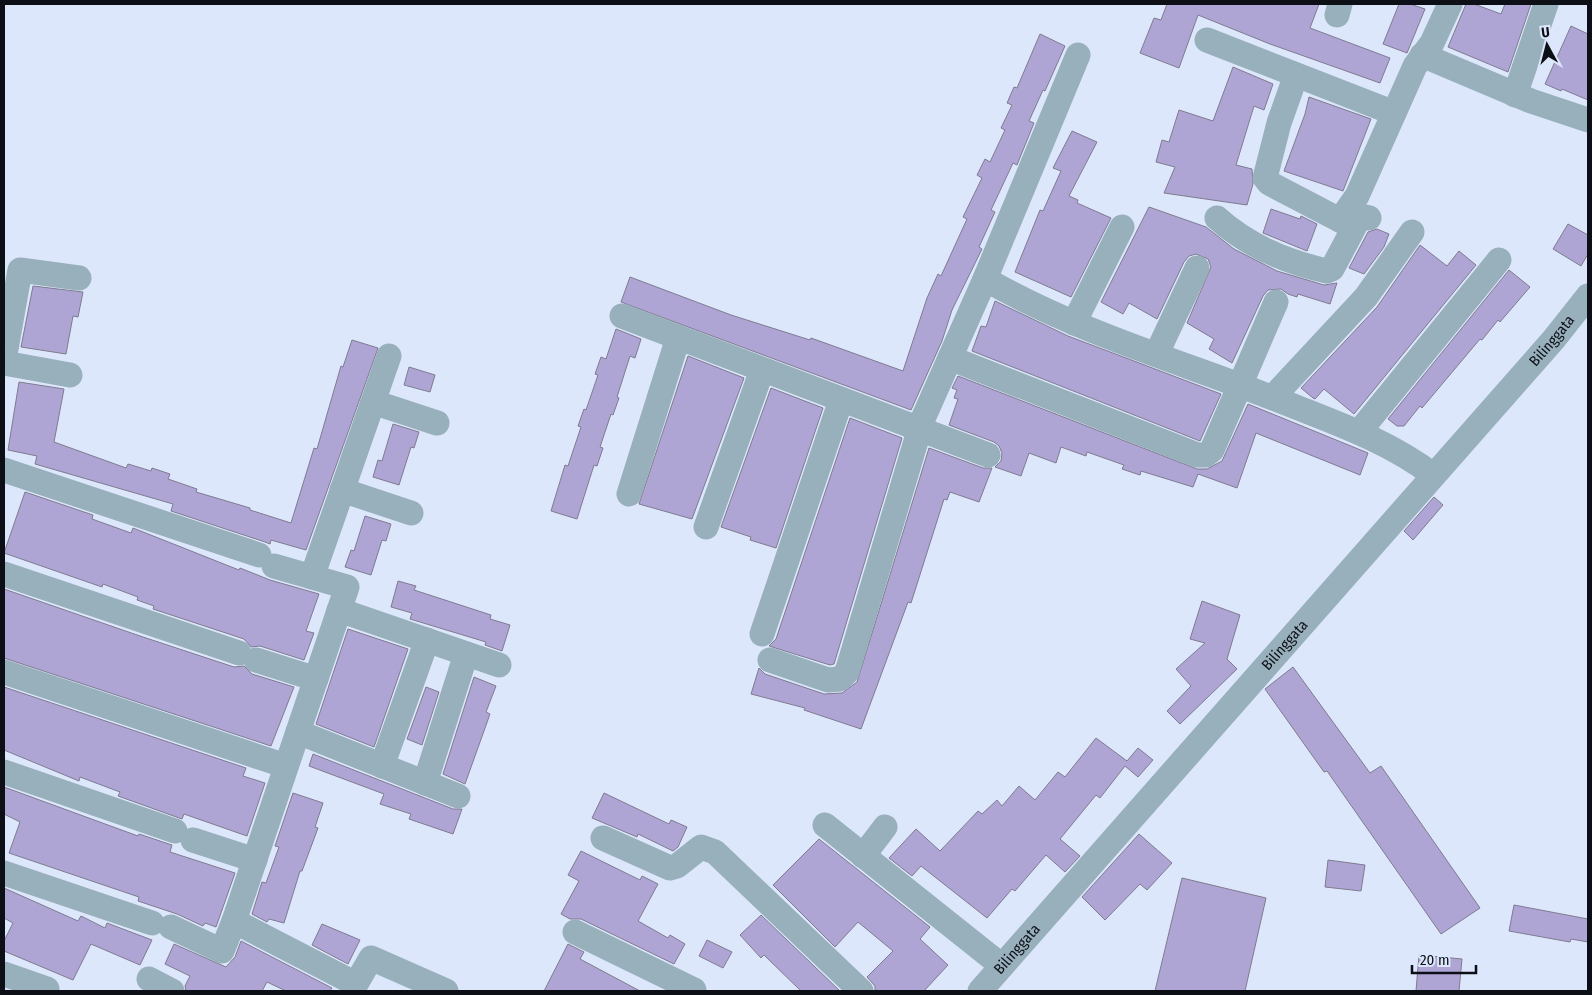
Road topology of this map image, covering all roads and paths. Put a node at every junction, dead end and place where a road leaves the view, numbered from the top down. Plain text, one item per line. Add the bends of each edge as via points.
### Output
1 (1450, 4) edge
2 (1546, 4) edge
3 (1207, 40) dead end
4 (1078, 55) dead end
5 (1422, 55) junction
6 (1296, 75) junction
7 (1515, 95) junction
8 (1394, 113) junction
9 (1588, 120) edge
10 (1217, 218) dead end
11 (1354, 222) junction
12 (1122, 227) dead end
13 (1412, 232) dead end
14 (1499, 260) dead end
15 (1196, 268) dead end
16 (79, 278) dead end
17 (985, 279) junction
18 (1588, 296) edge
19 (1276, 302) dead end
20 (622, 316) dead end
21 (1074, 323) junction
22 (678, 338) junction
23 (1157, 354) junction
24 (389, 356) dead end
25 (950, 358) junction
26 (4, 362) edge
27 (762, 370) junction
28 (70, 375) dead end
29 (1240, 385) junction
30 (1274, 397) junction
31 (841, 400) junction
32 (373, 402) junction
33 (437, 423) dead end
34 (920, 430) junction
35 (1359, 432) junction
36 (988, 455) dead end
37 (4, 470) edge
38 (1428, 471) junction
39 (342, 490) junction
40 (629, 494) dead end
41 (411, 513) dead end
42 (706, 527) dead end
43 (4, 574) edge
44 (312, 577) junction
45 (339, 610) junction
46 (762, 634) dead end
47 (427, 640) junction
48 (466, 654) junction
49 (770, 660) dead end
50 (499, 665) dead end
51 (4, 672) edge
52 (316, 679) junction
53 (298, 732) junction
54 (286, 766) junction
55 (382, 766) junction
56 (4, 772) edge
57 (425, 783) junction
58 (458, 796) dead end
59 (825, 825) dead end
60 (885, 827) dead end
61 (603, 838) dead end
62 (863, 856) junction
63 (255, 860) junction
64 (4, 872) edge
65 (234, 921) junction
66 (575, 932) dead end
67 (994, 959) junction
68 (149, 979) dead end
69 (8, 981) edge
70 (697, 986) edge
71 (47, 989) dead end
72 (172, 991) edge
73 (446, 991) edge
74 (861, 991) edge
75 (980, 991) edge

1 - 5 street via 1432,44
2 - 7 street
3 - 6 street
4 - 17 street
5 - 7 street
5 - 8 street
6 - 8 street
6 - 11 street via 1265,178 1269,183
7 - 9 street
8 - 11 street via 1357,196
10 - 11 street via 1257,246 1291,261 1327,271 1332,269
12 - 21 street
13 - 30 street via 1366,297
14 - 35 street
15 - 23 street
16 - 26 street via 20,270
17 - 21 street
17 - 25 street
18 - 38 street, Bilinggata via 1554,339
19 - 29 street
20 - 22 street
21 - 23 street
22 - 27 street
22 - 40 street
23 - 29 street
24 - 32 street
25 - 29 street via 1197,455 1206,455 1212,450
25 - 34 street
26 - 28 street
27 - 31 street
27 - 42 street
29 - 30 street
30 - 35 street
31 - 34 street
31 - 46 street
32 - 33 street
32 - 39 street
34 - 36 street
34 - 49 street via 847,672 840,679 828,680
35 - 38 street
37 - 44 street
38 - 67 street, Bilinggata
39 - 41 street
39 - 44 street
43 - 52 street
44 - 45 street via 347,587
45 - 47 street
45 - 52 street
47 - 48 street
47 - 55 street
48 - 50 street
48 - 57 street
51 - 54 street
52 - 53 street
53 - 54 street
53 - 55 street
54 - 63 street
55 - 57 street
56 - 63 street
57 - 58 street
59 - 62 street
60 - 62 street
61 - 74 street via 670,868 701,847 715,852
62 - 67 street
63 - 65 street
64 - 65 street via 161,925 222,951
65 - 73 street via 356,984 371,958
66 - 70 street
67 - 75 street, Bilinggata
68 - 72 street
69 - 71 street

